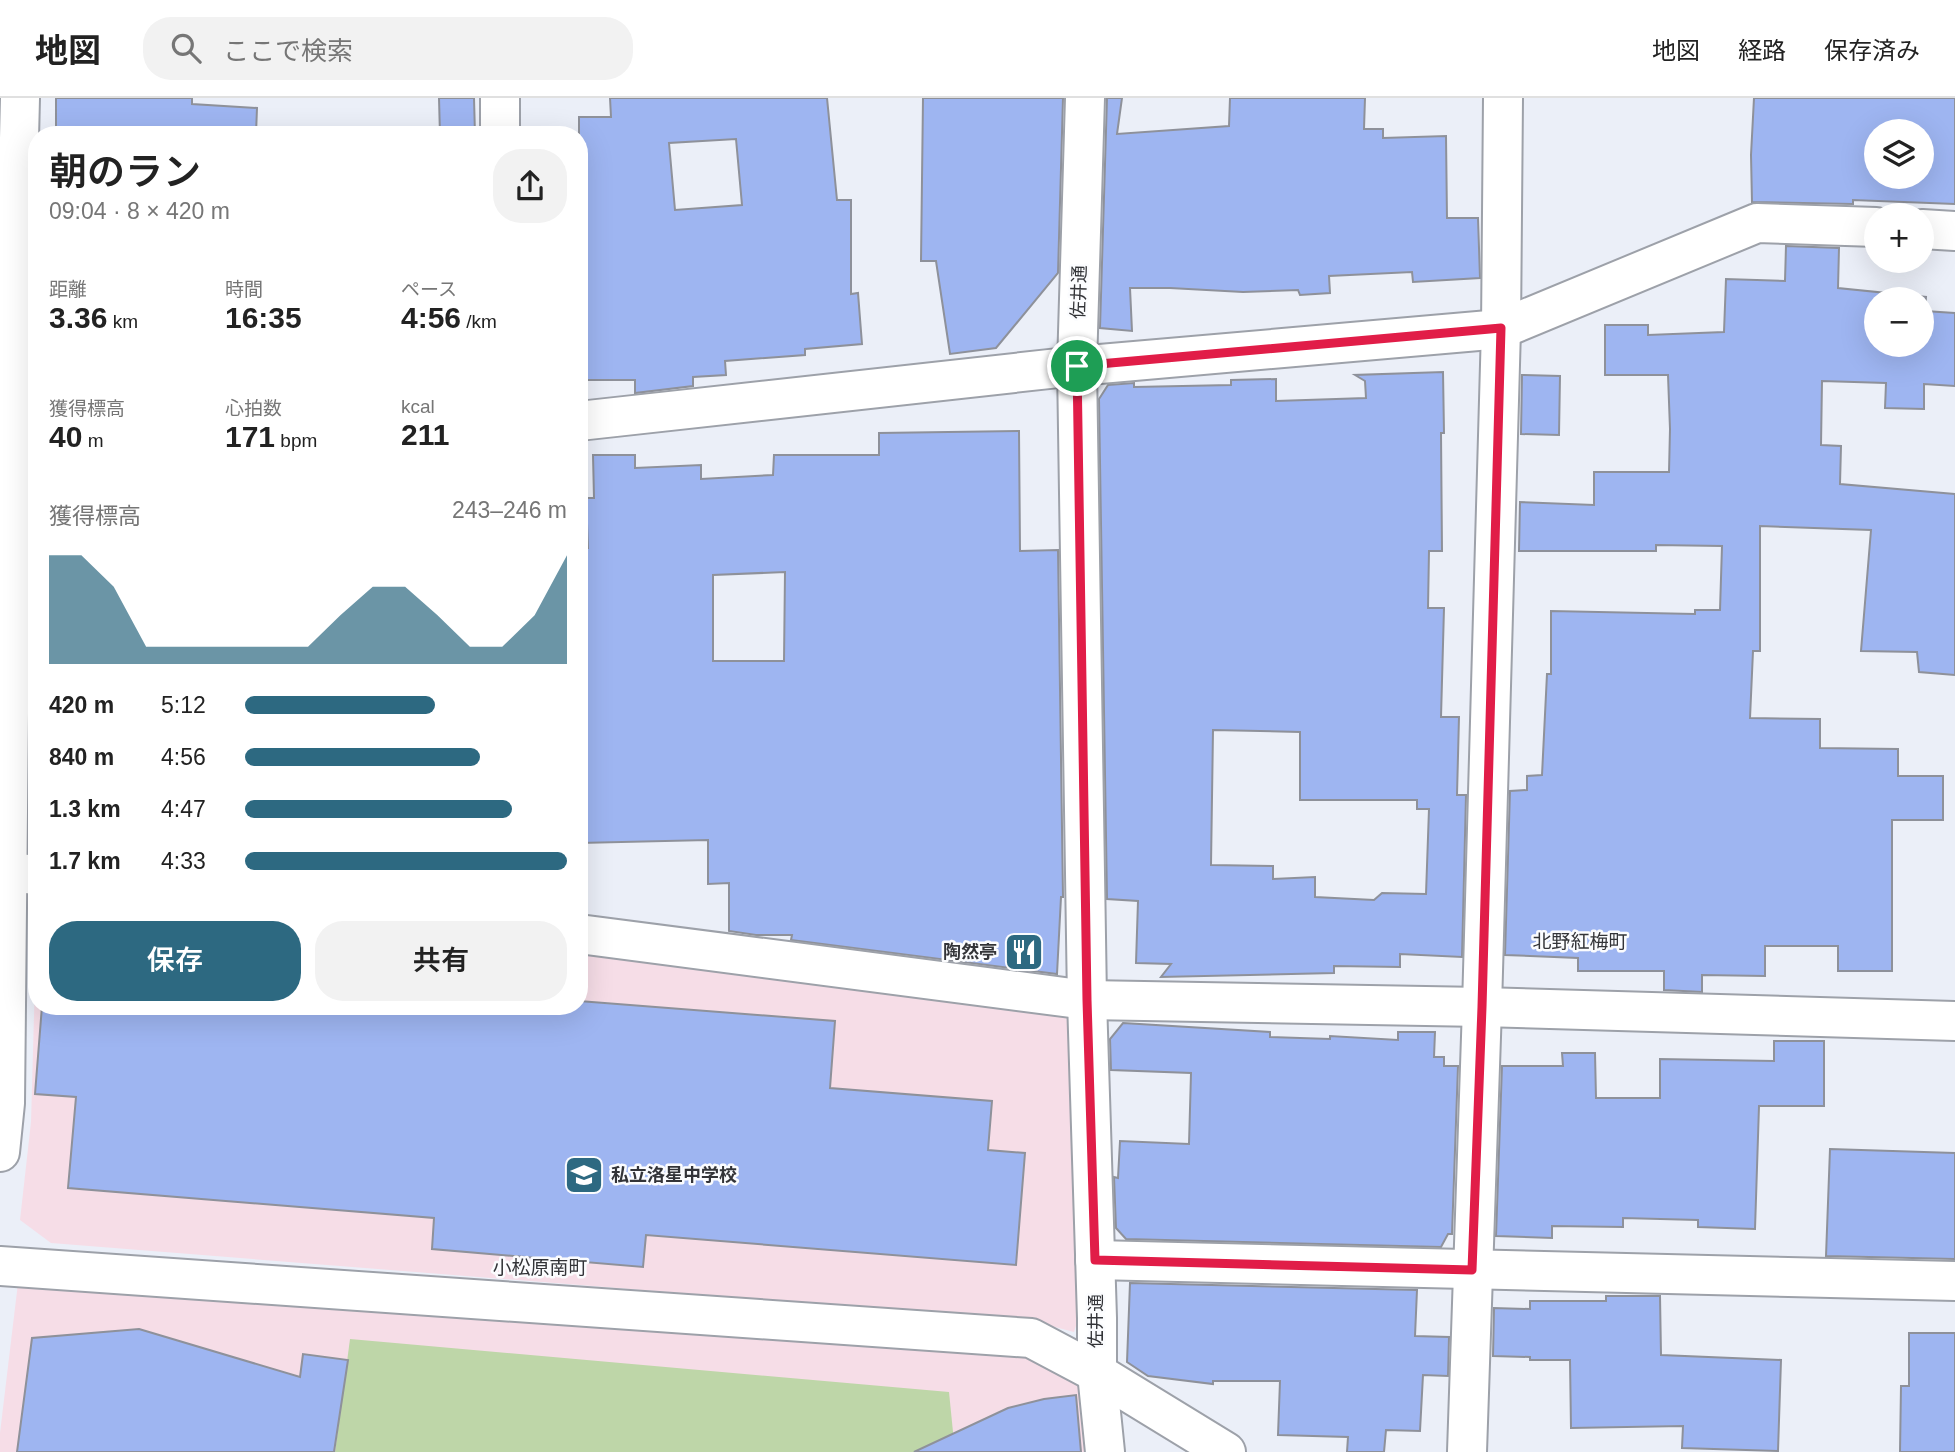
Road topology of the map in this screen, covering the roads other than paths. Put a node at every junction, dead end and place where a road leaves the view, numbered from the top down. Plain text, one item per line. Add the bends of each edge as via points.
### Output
1 (20, 98) edge
2 (500, 98) edge
3 (1085, 98) edge
4 (1503, 98) edge
5 (500, 126) edge
6 (1864, 228) edge
7 (1934, 229) edge
8 (1955, 230) edge
9 (1501, 328) junction
10 (1077, 366) junction
11 (588, 420) edge
12 (24, 423) edge
13 (22, 874) edge
14 (588, 935) edge
15 (1087, 1000) junction
16 (1482, 1007) junction
17 (1955, 1021) edge
18 (2, 1102) edge
19 (0, 1152) edge
20 (1095, 1260) junction
21 (0, 1266) edge
22 (1472, 1270) junction
23 (1955, 1281) edge
24 (1097, 1373) junction
25 (1105, 1452) edge
26 (1226, 1452) edge
27 (1467, 1452) edge

1 - 12 street
2 - 5 street
3 - 10 street, 佐井通
4 - 9 street
6 - 9 street via 1756,223
7 - 8 street
9 - 10 street
9 - 16 street
10 - 11 street
10 - 15 street, 佐井通
12 - 13 street
13 - 18 street
14 - 15 street
15 - 16 street
15 - 20 street, 佐井通
16 - 17 street
16 - 22 street
18 - 19 street
20 - 22 street
20 - 24 street, 佐井通
21 - 24 street via 1031,1338
22 - 23 street
22 - 27 street
24 - 25 street, 佐井通
24 - 26 street

